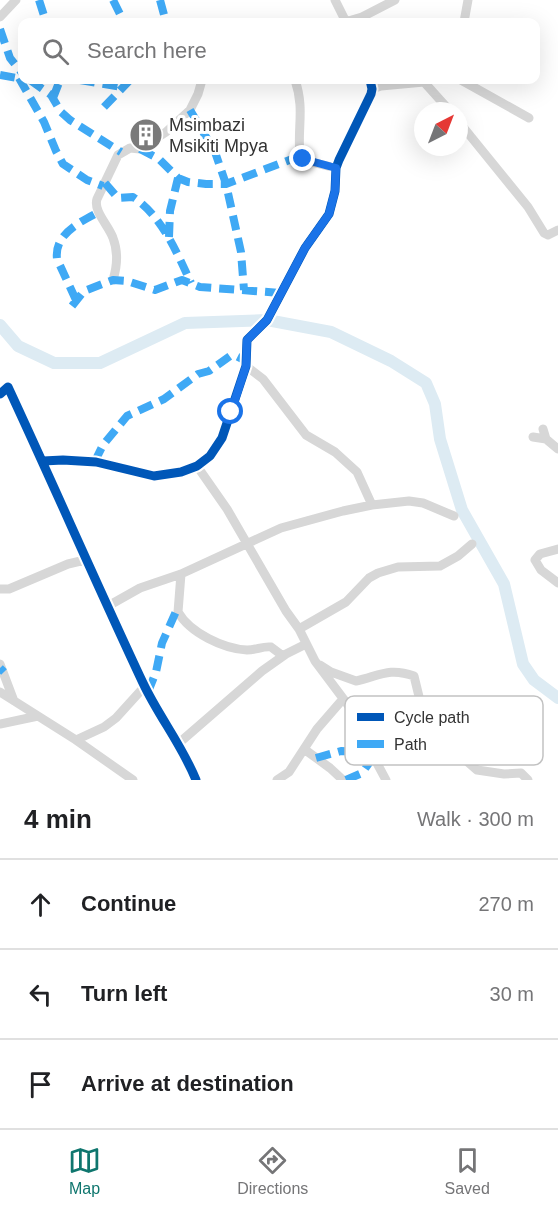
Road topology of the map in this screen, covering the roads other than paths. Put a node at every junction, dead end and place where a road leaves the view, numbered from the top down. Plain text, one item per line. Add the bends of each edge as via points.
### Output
1 (16, 0) edge
2 (335, 0) edge
3 (395, 0) edge
4 (466, 1) edge
5 (0, 17) edge
6 (344, 18) edge
7 (359, 18) edge
8 (464, 18) edge
9 (200, 84) edge
10 (296, 84) edge
11 (399, 84) edge
12 (428, 84) edge
13 (468, 84) edge
14 (371, 85) edge
15 (443, 102) edge
16 (529, 118) dead end
17 (468, 133) edge
18 (336, 168) junction
19 (558, 230) edge
20 (113, 280) dead end
21 (246, 366) junction
22 (0, 394) edge
23 (543, 429) dead end
24 (533, 437) dead end
25 (546, 439) junction
26 (558, 449) edge
27 (43, 461) junction
28 (197, 466) junction
29 (372, 505) junction
30 (454, 516) dead end
31 (246, 543) junction
32 (472, 544) dead end
33 (558, 549) edge
34 (85, 560) junction
35 (181, 574) junction
36 (558, 583) edge
37 (1, 593) edge
38 (108, 606) junction
39 (299, 628) junction
40 (306, 644) junction
41 (283, 656) junction
42 (315, 662) junction
43 (0, 664) edge
44 (145, 686) junction
45 (0, 692) edge
46 (418, 696) edge
47 (343, 699) junction
48 (14, 701) junction
49 (345, 702) edge
50 (38, 716) junction
51 (0, 724) edge
52 (76, 740) junction
53 (179, 743) junction
54 (304, 749) junction
55 (378, 765) edge
56 (472, 765) edge
57 (133, 780) edge
58 (196, 780) edge
59 (277, 780) edge
60 (343, 780) edge
61 (386, 780) edge
62 (528, 780) edge

1 - 5 street
2 - 6 street
3 - 7 street
4 - 8 street
9 - 20 street via 190,110 166,132 140,148 130,148 118,155 97,199 96,206 114,239
10 - 18 street via 301,107 300,156
11 - 14 street
12 - 15 street
13 - 16 street
14 - 18 street
17 - 19 street via 528,207 544,233
18 - 21 street via 331,209 305,248 267,320 247,340
21 - 28 street via 222,438 214,452
21 - 29 street via 263,379 306,435 335,452 357,472
22 - 27 street via 8,387
23 - 25 street
24 - 25 street
25 - 26 street
27 - 28 street via 96,462 154,476
27 - 34 street
28 - 31 street
29 - 30 street via 409,501
29 - 31 street via 281,528
31 - 35 street
31 - 39 street
32 - 39 street via 440,566 398,567 378,573 346,603
33 - 36 street via 540,554 535,560
34 - 37 street
34 - 38 street
35 - 38 street via 140,588
35 - 41 street via 178,612 195,630 211,640 241,649 271,647
38 - 44 street
39 - 40 street
40 - 41 street
40 - 42 street
41 - 53 street
42 - 46 street via 356,681 388,672 414,676
42 - 47 street
43 - 48 street
44 - 52 street via 116,718
44 - 53 street
45 - 48 street
47 - 49 street
47 - 54 street
48 - 50 street
50 - 51 street
50 - 52 street
52 - 57 street
53 - 58 street
54 - 59 street via 289,772
54 - 60 street
55 - 61 street
56 - 62 street via 477,770 521,773

